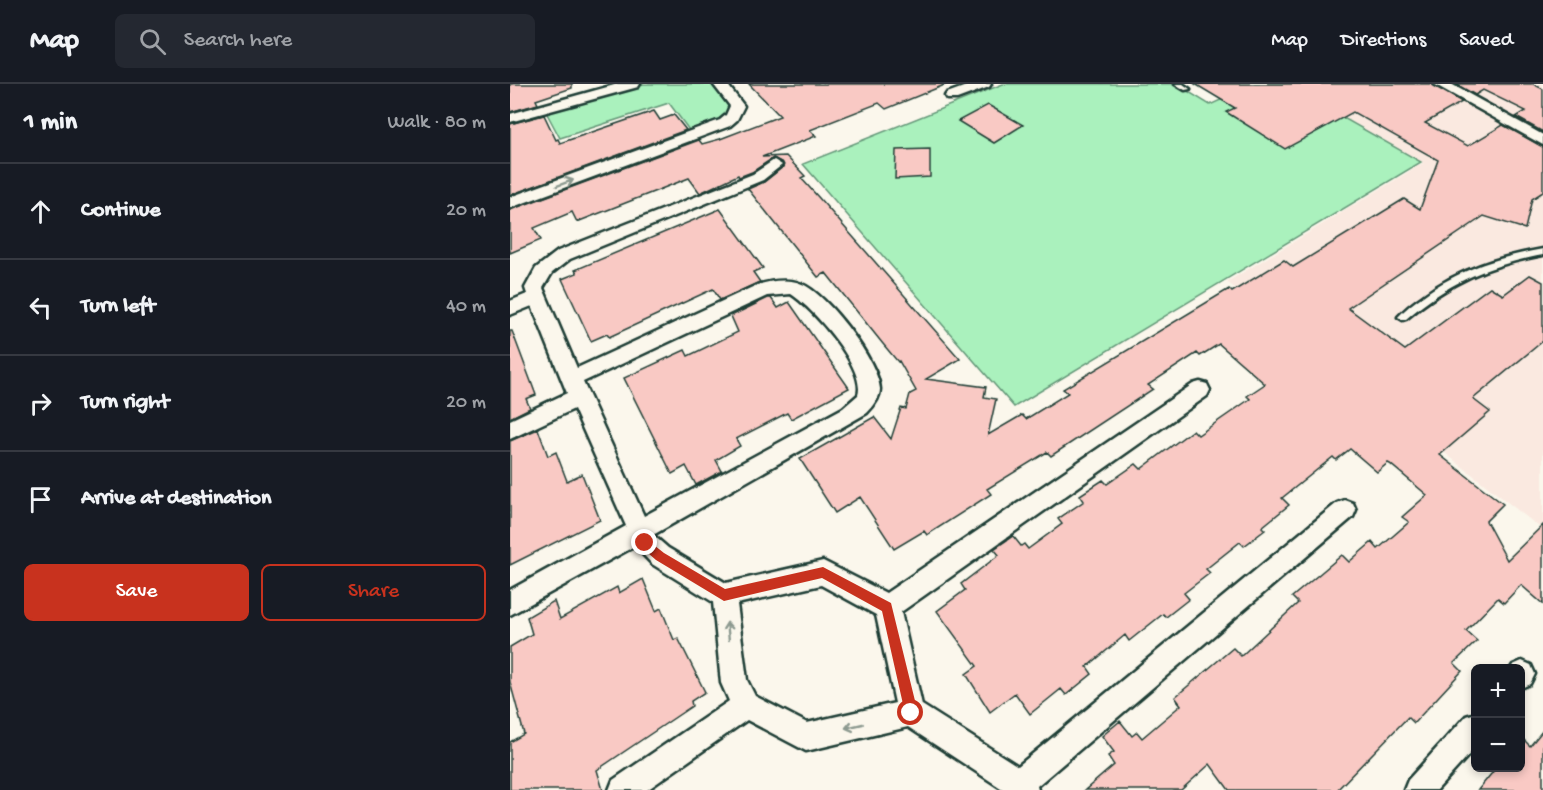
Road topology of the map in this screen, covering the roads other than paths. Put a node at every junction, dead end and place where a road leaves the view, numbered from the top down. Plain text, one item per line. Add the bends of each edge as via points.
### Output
1 (633, 84) edge
2 (720, 84) edge
3 (984, 84) edge
4 (1178, 84) edge
5 (1441, 84) edge
6 (1187, 88) dead end
7 (952, 96) dead end
8 (510, 118) edge
9 (1543, 141) edge
10 (774, 165) dead end
11 (510, 203) edge
12 (1543, 252) edge
13 (539, 296) junction
14 (510, 308) edge
15 (1403, 317) dead end
16 (576, 388) junction
17 (1200, 390) dead end
18 (510, 430) edge
19 (1345, 510) dead end
20 (639, 532) junction
21 (724, 595) junction
22 (510, 603) edge
23 (887, 607) junction
24 (746, 705) junction
25 (911, 713) junction
26 (1471, 732) edge
27 (1022, 787) edge
28 (623, 790) edge
29 (1418, 790) edge

1 - 8 street
11 -> 2 street via 725,123 737,106
3 - 7 street
4 - 6 lane
5 - 9 street
10 - 13 street via 758,177 564,255 538,275 534,288
12 - 15 lane via 1468,271
13 - 14 street
13 - 16 street
16 - 18 street
16 - 20 street
16 - 20 street via 763,290 793,287 834,325 865,367 870,393 864,404
17 - 23 street
19 - 27 street
20 - 21 street via 660,556
20 - 22 street
21 - 23 street via 823,573
24 -> 21 street via 734,683
23 - 25 street
25 -> 24 street via 806,737
24 - 28 street
25 - 27 street
26 - 29 street

